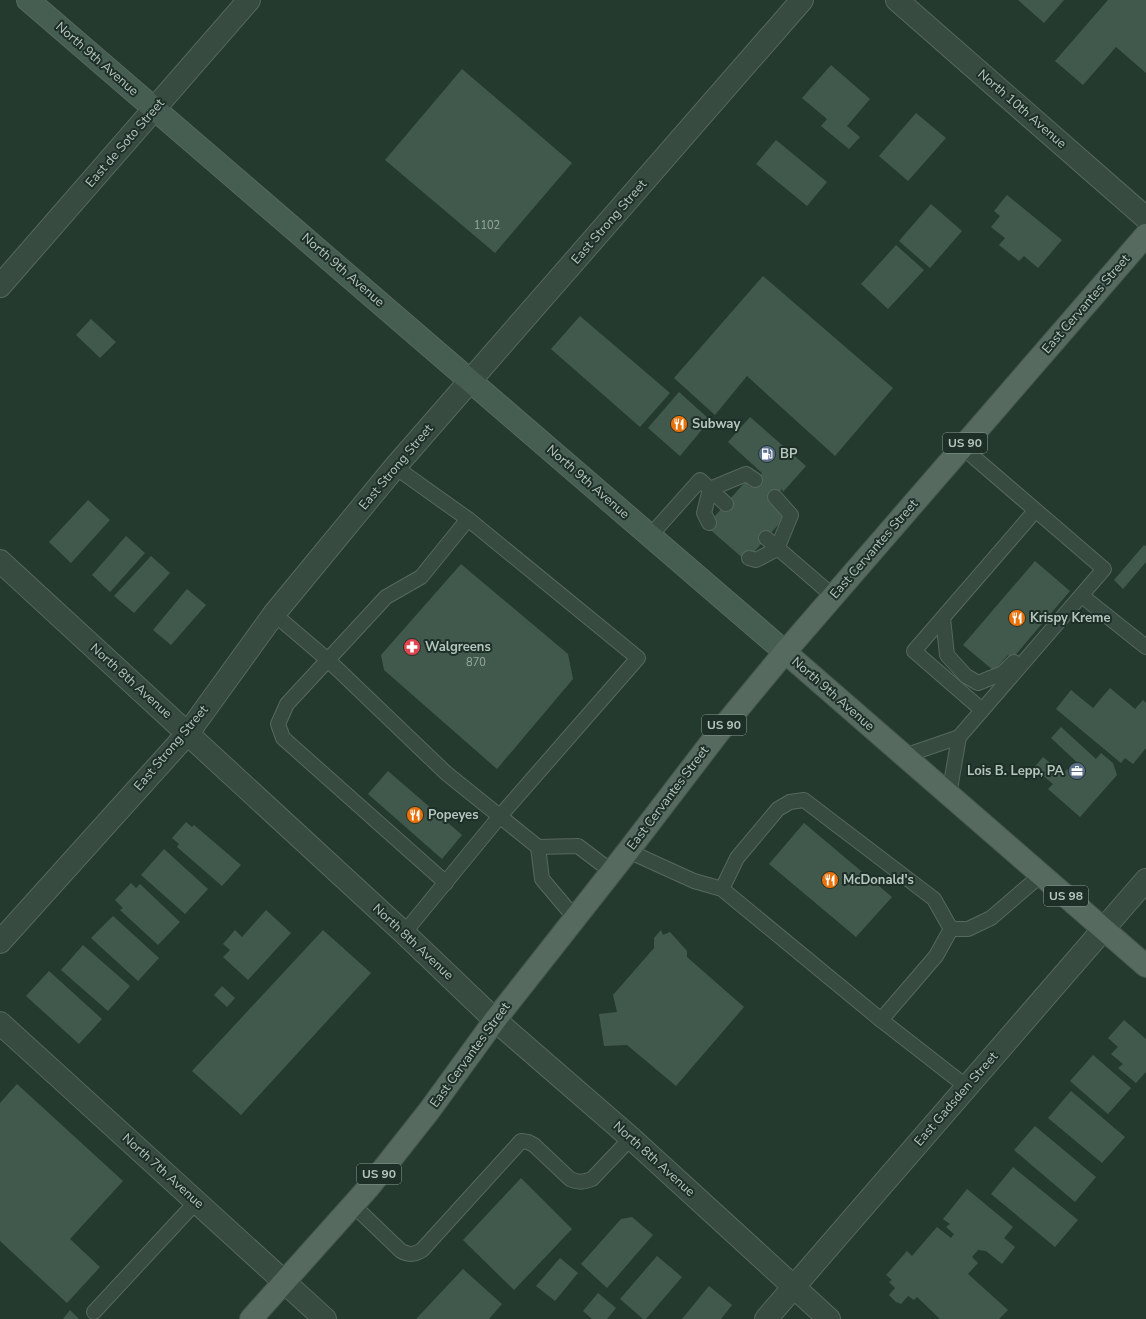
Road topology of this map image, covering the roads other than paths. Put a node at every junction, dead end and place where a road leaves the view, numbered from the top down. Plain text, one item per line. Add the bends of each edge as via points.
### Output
1 (28, 0) edge
2 (249, 0) edge
3 (802, 0) edge
4 (897, 0) edge
5 (155, 109) junction
6 (1146, 218) edge
7 (1146, 235) edge
8 (0, 286) edge
9 (471, 380) junction
10 (962, 447) junction
11 (395, 467) junction
12 (755, 480) dead end
13 (710, 489) junction
14 (775, 497) dead end
15 (726, 504) dead end
16 (1036, 510) junction
17 (468, 519) junction
18 (709, 523) dead end
19 (650, 536) junction
20 (766, 538) dead end
21 (777, 549) junction
22 (749, 558) dead end
23 (0, 561) edge
24 (833, 596) junction
25 (1082, 596) junction
26 (274, 614) junction
27 (943, 618) junction
28 (1050, 632) junction
29 (1146, 647) edge
30 (785, 652) junction
31 (328, 660) junction
32 (982, 710) junction
33 (188, 733) junction
34 (959, 737) junction
35 (904, 756) junction
36 (949, 795) junction
37 (500, 816) junction
38 (538, 846) junction
39 (628, 851) junction
40 (611, 872) junction
41 (1041, 875) junction
42 (1146, 880) edge
43 (446, 883) junction
44 (722, 889) junction
45 (575, 918) junction
46 (951, 929) junction
47 (1103, 929) junction
48 (404, 933) junction
49 (0, 942) edge
50 (1146, 966) edge
51 (495, 1020) junction
52 (881, 1020) junction
53 (0, 1023) edge
54 (966, 1087) junction
55 (632, 1138) junction
56 (196, 1202) junction
57 (353, 1205) junction
58 (285, 1282) junction
59 (794, 1286) junction
60 (94, 1312) dead end
61 (251, 1319) edge
62 (325, 1319) edge
63 (766, 1319) edge
64 (829, 1319) edge

1 - 5 main road, North 9th Avenue
2 - 5 street, East de Soto Street
3 - 9 street, East Strong Street
4 - 6 street, North 10th Avenue
5 - 8 street, East de Soto Street
5 - 9 main road, North 9th Avenue
7 - 10 main road, East Cervantes Street / US 90
9 - 11 street, East Strong Street
9 - 19 main road, North 9th Avenue
10 - 16 lane
10 - 24 main road, East Cervantes Street / US 90
11 - 17 lane
11 - 26 street, East Strong Street
12 - 13 lane via 746,474
13 - 15 lane
13 - 18 lane via 704,514
13 - 19 lane via 700,480
14 - 21 lane via 791,515
16 - 25 lane via 1104,570
16 - 27 lane
17 - 31 lane via 421,577 386,597
17 - 37 lane via 638,658
19 - 30 main road, North 9th Avenue
20 - 21 lane
21 - 22 lane via 756,560
21 - 24 lane
23 - 33 street, North 8th Avenue
24 - 30 main road, East Cervantes Street / US 90
25 - 28 lane
25 - 29 lane
26 - 31 lane
26 - 33 street, East Strong Street
27 - 28 lane via 947,655 966,676 978,683 1003,673 1038,638
27 - 32 lane via 914,652
28 - 32 lane
30 - 35 main road, North 9th Avenue / US 98
30 - 39 main road, East Cervantes Street / US 90 via 718,732
31 - 37 lane via 446,773
31 - 43 lane via 287,704 278,724 283,738
32 - 34 lane
33 - 48 street, North 8th Avenue
33 - 49 street, East Strong Street
34 - 35 lane
34 - 36 lane
35 - 36 main road, North 9th Avenue / US 98
36 - 41 main road, North 9th Avenue / US 98
37 - 38 lane
37 - 43 lane
38 - 40 lane via 578,846
38 - 45 lane via 542,879
39 - 40 main road, East Cervantes Street / US 90
39 - 44 lane via 694,881
40 - 45 main road, East Cervantes Street / US 90
41 - 46 lane via 991,918 968,929
41 - 47 main road, North 9th Avenue / US 98
42 - 47 street, East Gadsden Street
43 - 48 lane
44 - 46 lane via 737,858 778,809 790,802 804,800 934,899
44 - 52 lane
45 - 51 main road, East Cervantes Street / US 90
46 - 52 lane via 936,956
47 - 50 main road, North 9th Avenue / US 98
47 - 54 street, East Gadsden Street
48 - 51 street, North 8th Avenue
51 - 55 street, North 8th Avenue
51 - 57 main road, East Cervantes Street / US 90 via 430,1111
52 - 54 lane
53 - 56 street, North 7th Avenue
54 - 59 street, East Gadsden Street
55 - 57 lane via 592,1179 577,1183 534,1145 521,1141 416,1254 401,1251
55 - 59 street, North 8th Avenue
56 - 58 street, North 7th Avenue
56 - 60 lane
57 - 58 main road, East Cervantes Street / US 90
58 - 61 main road, East Cervantes Street / US 90
58 - 62 street, North 7th Avenue
59 - 63 street, East Gadsden Street
59 - 64 street, North 8th Avenue

